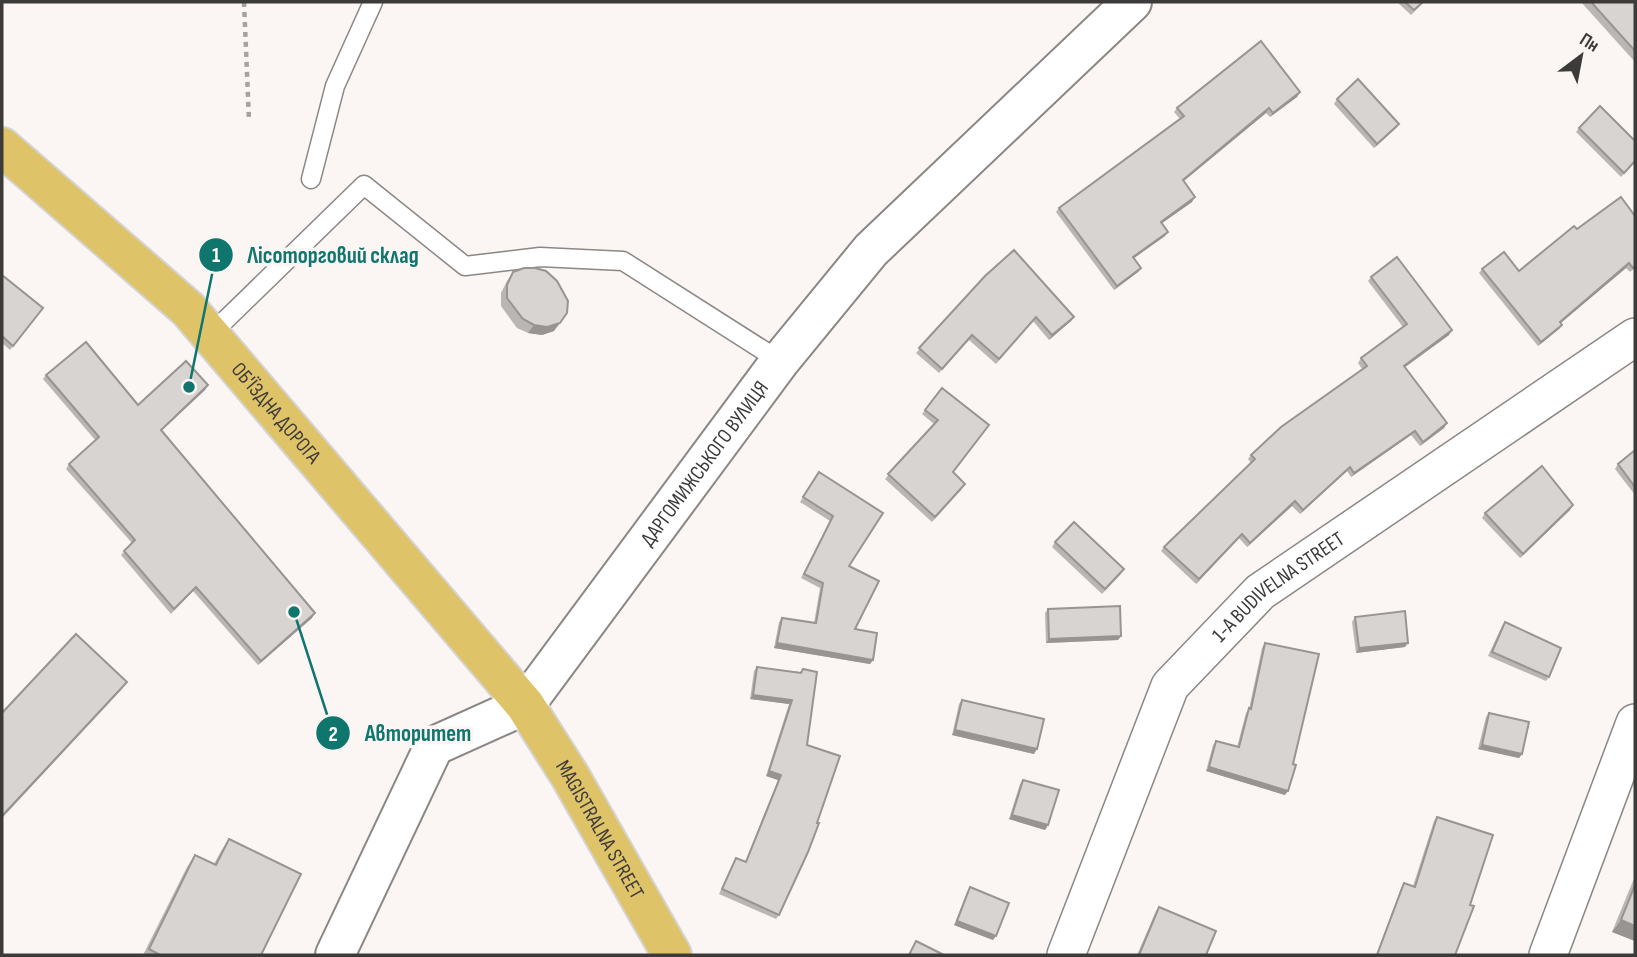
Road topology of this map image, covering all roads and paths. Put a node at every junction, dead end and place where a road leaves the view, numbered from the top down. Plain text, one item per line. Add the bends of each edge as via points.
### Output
1 (244, 2) edge
2 (373, 2) edge
3 (1132, 2) edge
4 (249, 120) dead end
5 (2, 147) edge
6 (312, 179) dead end
7 (210, 335) junction
8 (1635, 337) edge
9 (780, 361) junction
10 (525, 705) junction
11 (1635, 723) edge
12 (335, 955) edge
13 (672, 955) edge
14 (1066, 955) edge
15 (1548, 955) edge

1 - 4 path
2 - 6 lane via 335,86
3 - 9 street, ДАРГОМИЖСЬКОГО ВУЛИЦЯ via 871,250
5 - 7 main road, ОБ'ЇЗДНА ДОРОГА via 188,309
7 - 9 lane via 364,185 465,265 540,257 623,261
7 - 10 main road, ОБ'ЇЗДНА ДОРОГА
8 - 14 street, 1-A BUDIVELNA STREET via 1260,592 1170,686
9 - 10 street, ДАРГОМИЖСЬКОГО ВУЛИЦЯ
10 - 12 street, ДАРГОМИЖСЬКОГО ВУЛИЦЯ via 435,746
10 - 13 main road, MAGISTRALNA STREET
11 - 15 street

